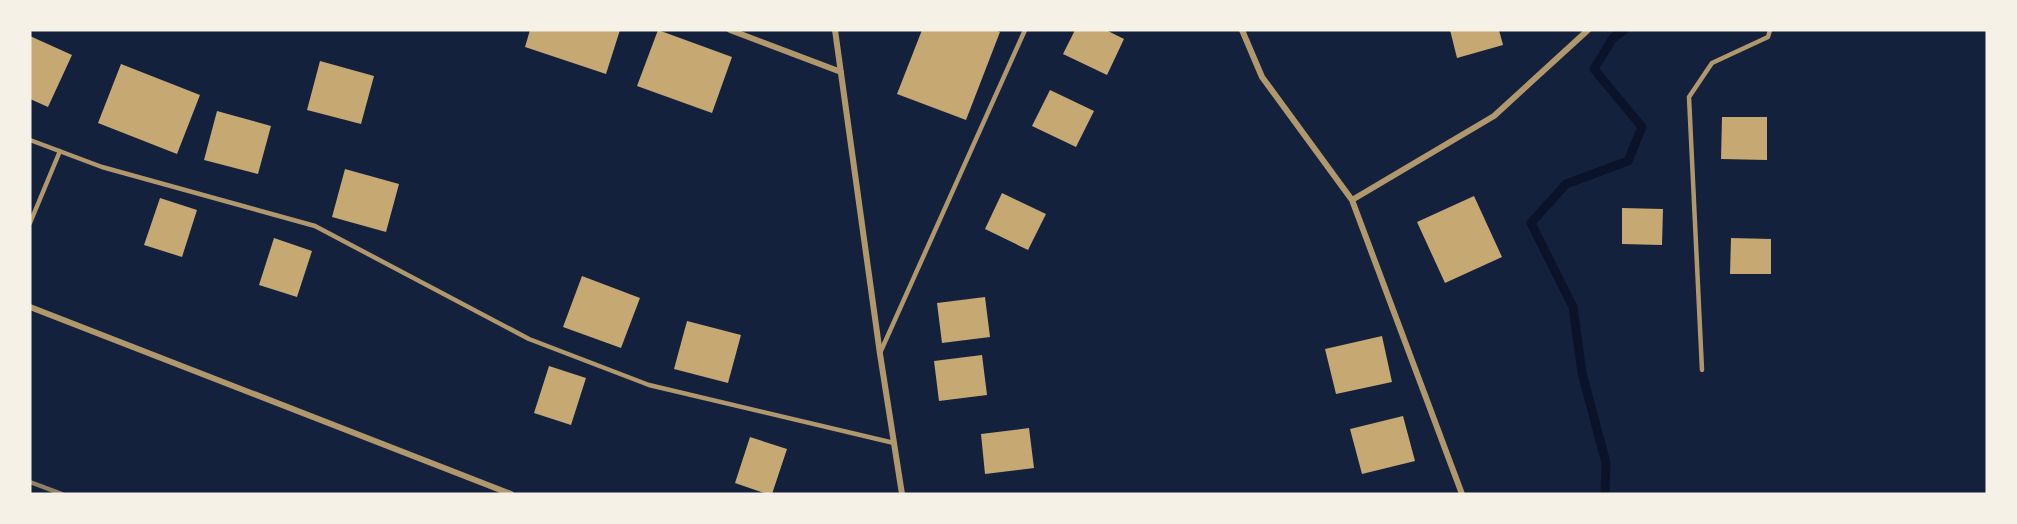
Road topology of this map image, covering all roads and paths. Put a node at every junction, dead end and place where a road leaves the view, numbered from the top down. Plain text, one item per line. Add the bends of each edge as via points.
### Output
1 (730, 30) edge
2 (835, 30) edge
3 (1025, 30) edge
4 (1242, 30) edge
5 (1588, 30) edge
6 (1770, 30) edge
7 (841, 72) junction
8 (30, 140) edge
9 (60, 151) junction
10 (1352, 200) junction
11 (30, 223) edge
12 (30, 307) edge
13 (880, 354) junction
14 (1702, 370) dead end
15 (894, 443) junction
16 (511, 494) edge
17 (902, 494) edge
18 (1462, 494) edge

1 - 7 street
2 - 7 street
3 - 13 lane
4 - 10 street via 1262,77
5 - 10 street via 1494,116
6 - 14 lane via 1768,37 1712,63 1689,97
7 - 13 street
8 - 9 lane
9 - 11 lane
9 - 15 lane via 102,167 315,226 528,339 649,385
10 - 18 street
12 - 16 street
13 - 15 street
15 - 17 street

